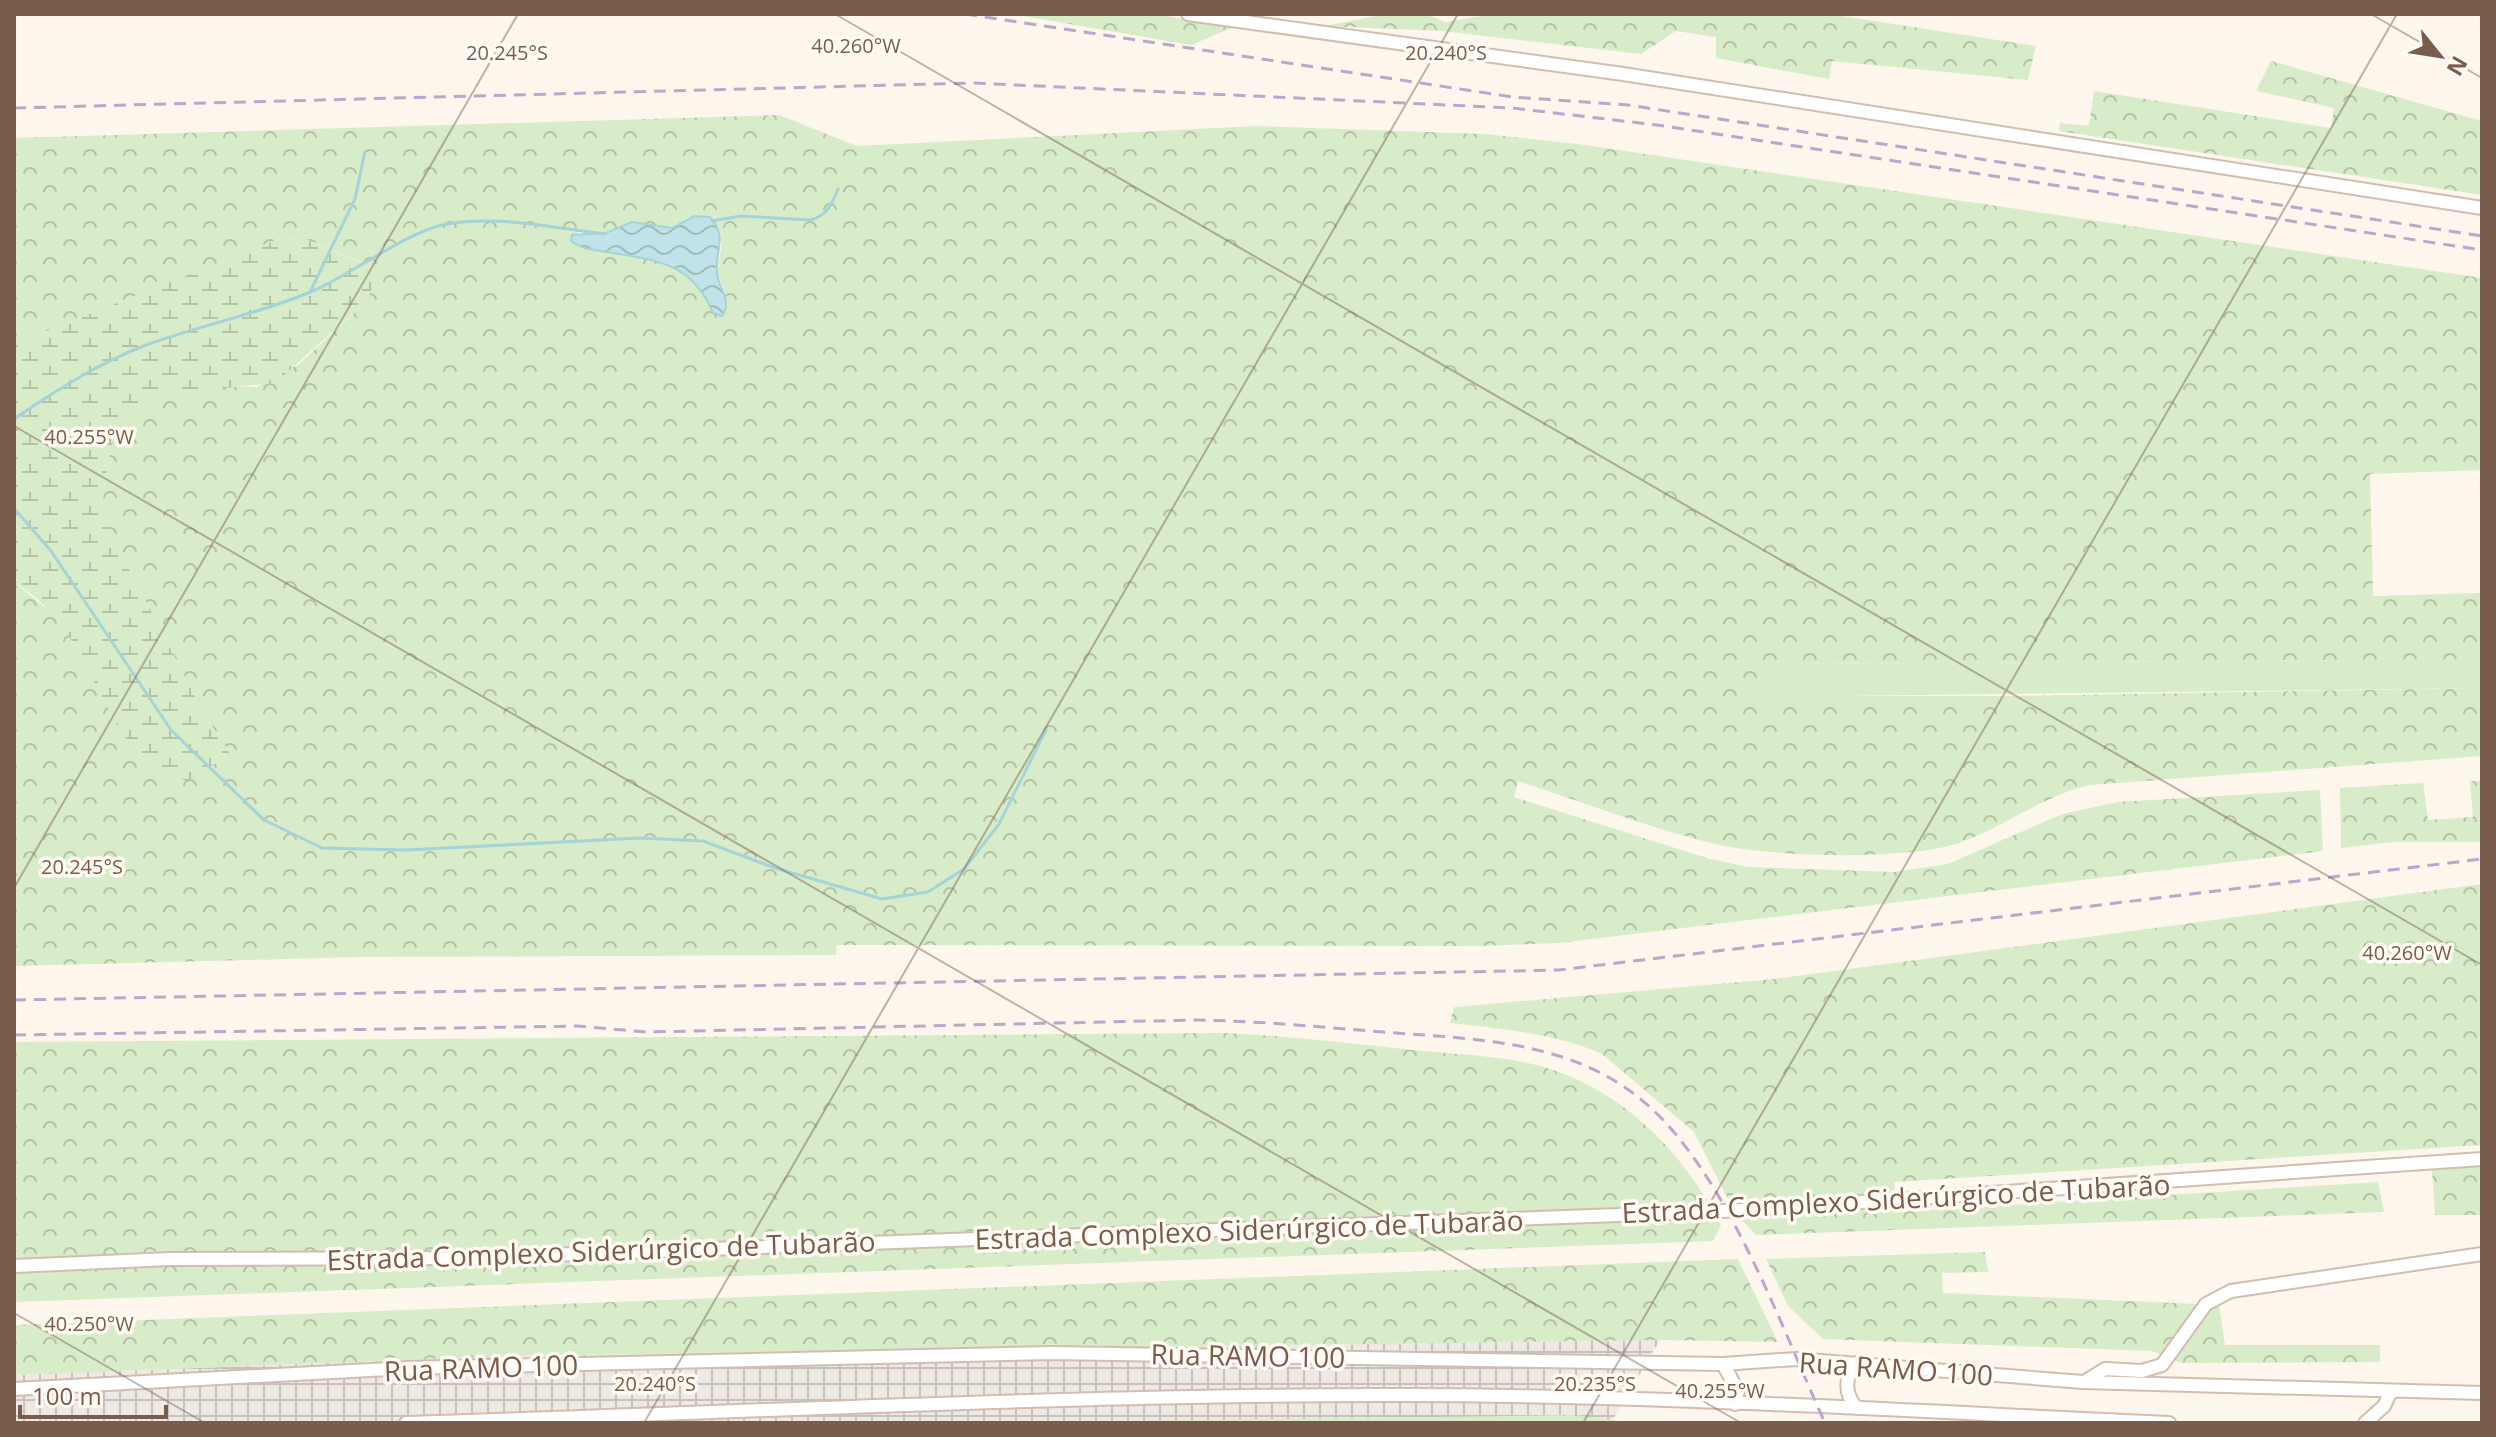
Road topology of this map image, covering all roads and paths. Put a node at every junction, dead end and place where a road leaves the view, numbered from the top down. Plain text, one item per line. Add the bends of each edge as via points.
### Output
1 (1188, 14) edge
2 (2482, 208) edge
3 (2482, 1159) edge
4 (2482, 1254) edge
5 (14, 1266) edge
6 (1857, 1363) junction
7 (1723, 1364) junction
8 (2083, 1382) junction
9 (14, 1389) edge
10 (2391, 1391) junction
11 (2482, 1393) edge
12 (1735, 1404) junction
13 (1857, 1408) junction
14 (406, 1423) edge
15 (2169, 1423) edge
16 (2365, 1423) edge

1 - 2 street via 1623,74
3 - 5 street, Estrada Complexo Siderúrgico de Tubarão, bridge via 1745,1210 487,1258 170,1259
4 - 8 street via 2231,1291 2206,1304 2162,1365 2142,1371 2105,1369
6 - 7 street, Rua RAMO 100 via 1796,1359
6 - 8 street, Rua RAMO 100
6 - 13 street via 1846,1386
7 - 9 street, Rua RAMO 100 via 1052,1353 407,1368
7 - 12 street via 1738,1391
8 - 10 street, Rua RAMO 100
10 - 11 street, Rua RAMO 100
10 - 16 street via 2384,1406
12 - 13 street, Rua RAMO 100
12 - 14 street, Rua RAMO 100 via 1496,1396 1244,1396
13 - 15 street, Rua RAMO 100

